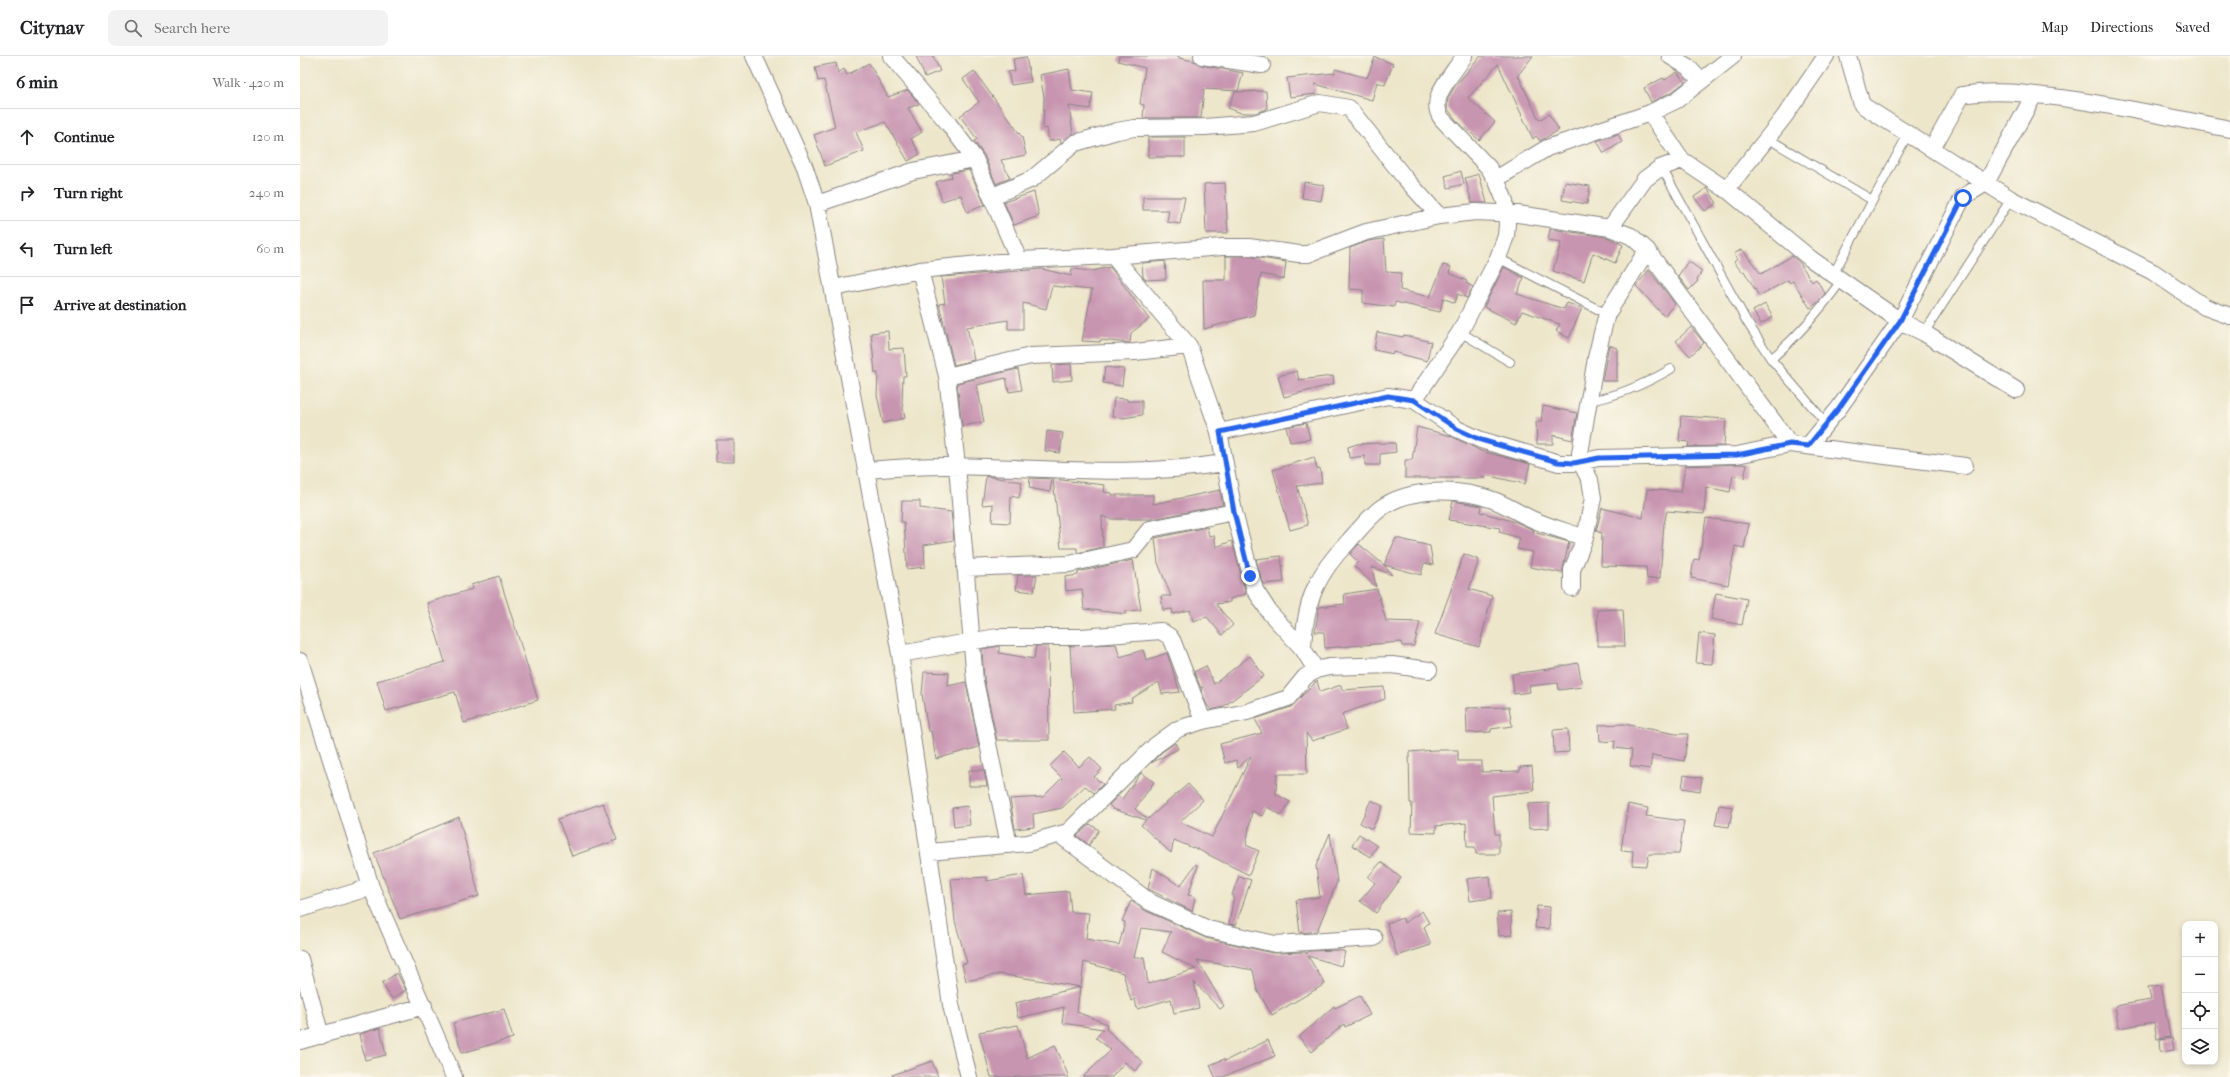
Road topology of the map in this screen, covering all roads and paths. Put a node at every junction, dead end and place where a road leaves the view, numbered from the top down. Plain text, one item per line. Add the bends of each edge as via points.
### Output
1 (754, 56) edge
2 (891, 56) edge
3 (1202, 56) edge
4 (1670, 56) edge
5 (1733, 56) edge
6 (1826, 56) edge
7 (1848, 56) edge
8 (1459, 58) edge
9 (1262, 65) dead end
10 (1701, 80) junction
11 (2034, 94) junction
12 (1650, 113) junction
13 (2230, 129) edge
14 (1908, 134) junction
15 (1767, 138) junction
16 (1932, 149) junction
17 (975, 159) junction
18 (1682, 160) junction
19 (1662, 168) junction
20 (1496, 179) junction
21 (1986, 183) junction
22 (1726, 190) junction
23 (993, 196) junction
24 (2011, 199) junction
25 (1872, 200) junction
26 (817, 204) junction
27 (1507, 213) junction
28 (1439, 216) junction
29 (1610, 228) junction
30 (1647, 250) junction
31 (1114, 256) junction
32 (1498, 258) junction
33 (1019, 260) junction
34 (920, 270) junction
35 (1837, 278) junction
36 (834, 288) junction
37 (1607, 314) junction
38 (2230, 316) edge
39 (1900, 321) junction
40 (1460, 332) junction
41 (1924, 333) junction
42 (1189, 346) junction
43 (1771, 358) junction
44 (1510, 362) dead end
45 (1671, 369) dead end
46 (947, 376) junction
47 (2016, 390) dead end
48 (1414, 400) junction
49 (1590, 401) junction
50 (1826, 423) junction
51 (1220, 432) junction
52 (1790, 444) junction
53 (1808, 446) junction
54 (1581, 460) junction
55 (1224, 463) junction
56 (957, 466) junction
57 (1965, 466) dead end
58 (867, 470) junction
59 (1234, 512) junction
60 (1585, 538) junction
61 (965, 568) junction
62 (1572, 588) dead end
63 (971, 640) junction
64 (1303, 649) junction
65 (900, 654) junction
66 (300, 661) edge
67 (1316, 670) junction
68 (1429, 670) dead end
69 (306, 700) edge
70 (1203, 721) junction
71 (1060, 834) junction
72 (1008, 845) junction
73 (929, 852) junction
74 (371, 887) junction
75 (300, 909) edge
76 (1374, 938) dead end
77 (300, 959) edge
78 (424, 1006) junction
79 (321, 1036) junction
80 (300, 1041) edge
81 (454, 1077) edge
82 (969, 1077) edge

1 - 26 street via 805,168
2 - 17 street
3 - 9 street
4 - 10 street via 1688,67
5 - 10 street
6 - 15 street
7 - 14 street via 1862,105
8 - 20 street via 1437,98 1438,113
10 - 12 street via 1677,100
11 - 13 street via 2125,108
11 - 16 street via 1962,95
11 - 21 street
12 - 18 street
12 - 20 street via 1547,148
14 - 16 street
14 - 25 lane
15 - 22 street
15 - 25 lane
16 - 21 street
17 - 23 street
17 - 26 street via 913,171
18 - 19 street
18 - 22 street
19 - 29 street via 1645,179
19 - 43 lane via 1729,292
20 - 27 street
21 - 24 street
21 - 39 street via 1963,198
22 - 35 street
23 - 28 street via 1032,179 1075,143 1110,133 1134,128 1254,123 1320,103 1349,108
23 - 33 street
24 - 38 street via 2153,272 2205,307
24 - 41 lane
25 - 35 lane
26 - 36 street
27 - 28 street via 1476,212
27 - 29 street
27 - 32 street via 1506,236
28 - 31 street via 1358,234 1308,254 1222,247
29 - 30 street via 1631,236
30 - 37 street
30 - 52 street
31 - 33 street
31 - 42 street
32 - 37 lane
32 - 40 street
33 - 34 street
34 - 36 street
34 - 46 street
35 - 39 street
35 - 43 lane via 1824,306
36 - 58 street
37 - 49 street via 1598,345
39 - 41 street
39 - 50 street
40 - 44 lane
40 - 48 street
41 - 47 street
42 - 46 street via 1135,352 1031,356
42 - 51 street
43 - 50 lane
45 - 49 lane via 1643,385
46 - 56 street
48 - 51 street via 1388,396
48 - 54 street via 1457,429 1481,440 1554,462
49 - 54 street via 1581,445
50 - 53 street
51 - 55 street
52 - 53 street
52 - 54 street via 1737,455
53 - 57 street
54 - 60 street via 1593,489
55 - 56 street via 1189,468 1089,472
55 - 59 street
56 - 58 street
56 - 61 street
58 - 65 street
59 - 61 street via 1150,529 1133,550 1069,564
59 - 64 street via 1255,590 1270,613
60 - 62 street via 1572,570
60 - 64 street via 1532,519 1493,500 1469,494 1424,494 1394,501 1370,519 1321,575 1307,609
61 - 63 street
63 - 65 street
63 - 70 street via 1010,636 1081,637 1160,631 1173,642
63 - 72 street via 975,681
64 - 67 street
65 - 73 street
66 - 69 street
67 - 68 street via 1329,667 1392,665
67 - 70 street via 1305,677 1288,698 1247,712
69 - 74 street
70 - 71 street via 1178,729 1156,745 1068,832
71 - 72 street via 1028,843
71 - 76 street via 1150,902 1208,929 1275,944
72 - 73 street
73 - 82 street via 951,1005
74 - 75 street
74 - 78 street
77 - 79 street
78 - 79 street
78 - 81 street
79 - 80 street

